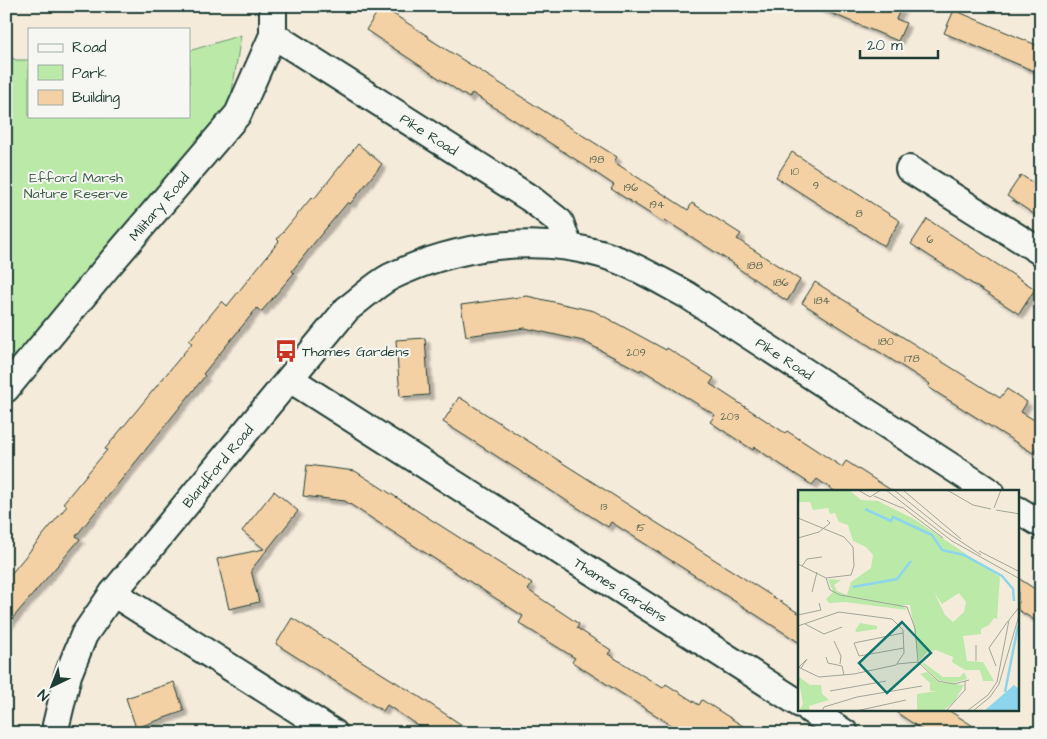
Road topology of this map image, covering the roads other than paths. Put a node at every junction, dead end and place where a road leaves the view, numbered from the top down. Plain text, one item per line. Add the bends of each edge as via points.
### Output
1 (273, 6) edge
2 (273, 34) junction
3 (909, 169) dead end
4 (569, 247) junction
5 (1041, 252) edge
6 (445, 256) joint
7 (290, 379) junction
8 (6, 390) edge
9 (987, 490) edge
10 (114, 593) junction
11 (798, 703) edge
12 (813, 712) edge
13 (56, 733) edge
14 (334, 733) edge
15 (845, 733) edge

1 - 2 street, Military Road
2 - 4 street, Pike Road via 531,199 560,222
2 - 8 street, Military Road via 238,114
3 - 5 street
4 - 6 street, Pike Road via 510,244
4 - 9 street, Pike Road via 602,254 687,295
6 - 7 street, Blandford Road via 389,278 347,309
7 - 10 street, Blandford Road
7 - 11 street, Thames Gardens
10 - 13 street, Blandford Road via 84,635 68,675
10 - 14 street
12 - 15 street

